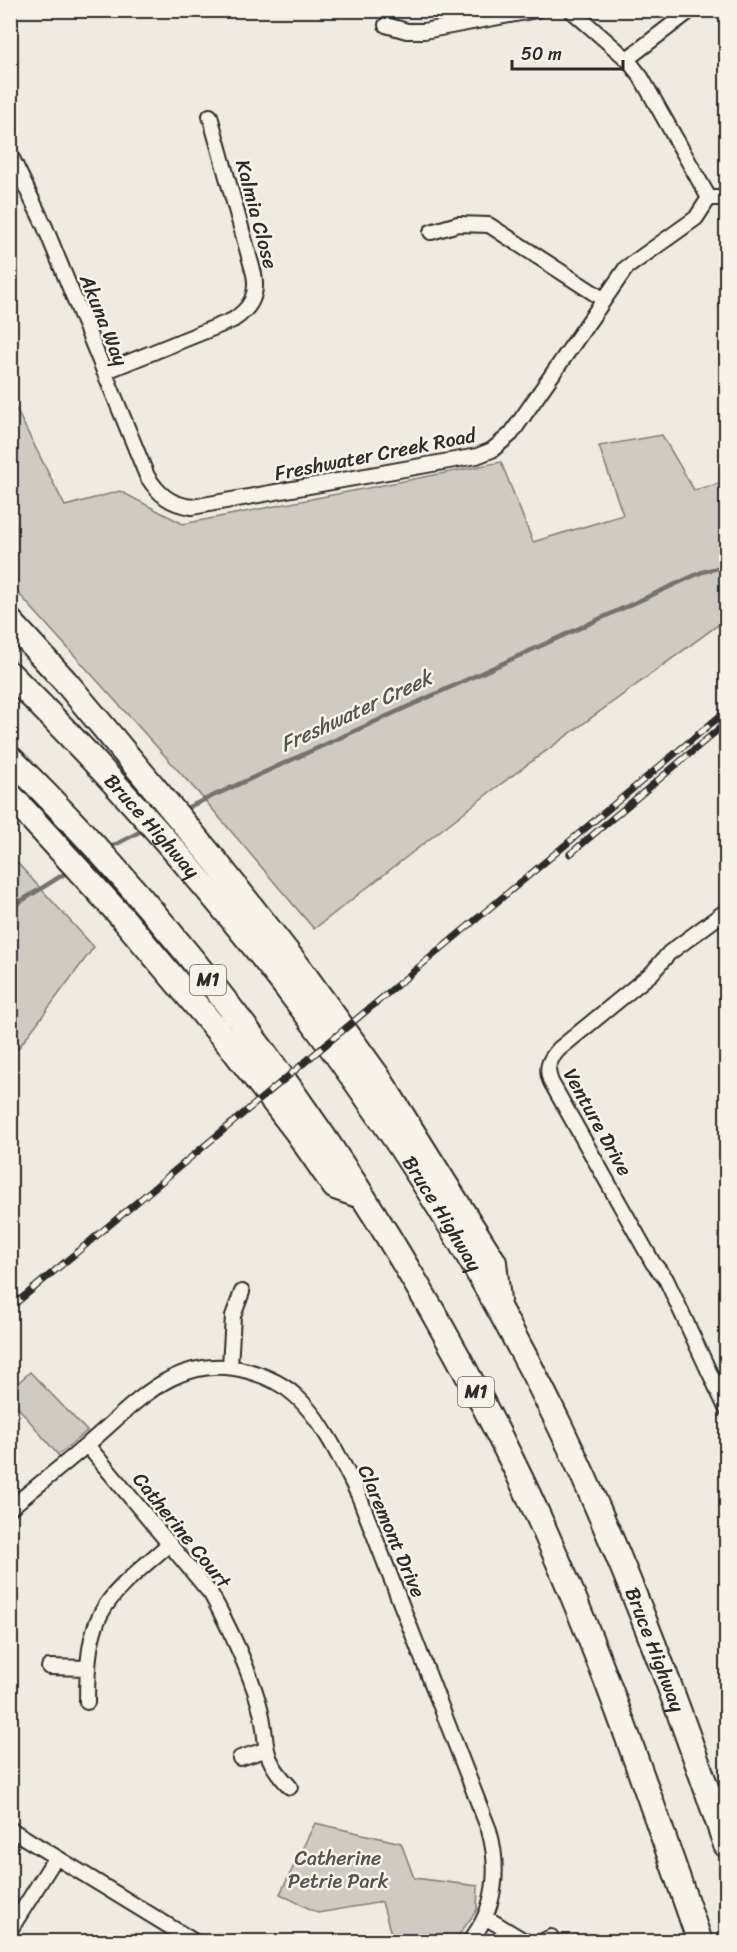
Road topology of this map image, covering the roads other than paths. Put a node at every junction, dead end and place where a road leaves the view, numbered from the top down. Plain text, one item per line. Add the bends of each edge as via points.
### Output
1 (537, 10) edge
2 (571, 10) edge
3 (692, 10) edge
4 (386, 25) dead end
5 (627, 59) junction
6 (210, 116) dead end
7 (10, 154) edge
8 (709, 198) junction
9 (726, 198) edge
10 (431, 232) dead end
11 (603, 299) junction
12 (104, 372) junction
13 (165, 498) joint
14 (10, 621) edge
15 (10, 675) edge
16 (10, 758) edge
17 (10, 795) edge
18 (206, 868) junction
19 (726, 911) edge
20 (361, 1196) junction
21 (242, 1292) dead end
22 (230, 1366) junction
23 (726, 1408) edge
24 (87, 1444) junction
25 (10, 1508) edge
26 (168, 1545) junction
27 (49, 1667) dead end
28 (87, 1668) junction
29 (87, 1702) dead end
30 (265, 1750) junction
31 (240, 1758) dead end
32 (290, 1787) dead end
33 (10, 1828) edge
34 (726, 1845) edge
35 (56, 1857) junction
36 (485, 1917) junction
37 (10, 1930) edge
38 (195, 1941) edge
39 (469, 1941) edge
40 (526, 1941) edge
41 (700, 1941) edge

1 - 4 street via 424,32
2 - 5 street
3 - 5 street
5 - 8 street
6 - 12 street, Kalmia Close via 254,274 255,295 250,306 233,320
7 - 12 street, Akuna Way via 45,227
8 - 9 street
8 - 11 street, Freshwater Creek Road via 696,218 630,263
10 - 11 street via 458,224 489,225
11 - 13 street, Freshwater Creek Road via 511,434 492,450 210,506 177,505
12 - 13 street, Akuna Way via 147,476
14 - 18 highway via 150,782
15 - 18 highway, Bruce Highway
16 - 20 highway, M1 via 145,903 216,990 296,1097
17 - 20 highway via 121,916 251,1072 334,1187
18 - 34 highway, Bruce Highway via 407,1157 499,1309 558,1424 638,1602
19 - 23 street, Venture Drive via 669,953 652,973 559,1049 548,1069 550,1082 653,1263 666,1279
20 - 41 highway, M1 via 457,1356 536,1513 613,1698
21 - 22 street via 233,1316
22 - 24 street, Claremont Drive via 203,1366 181,1373 161,1384
22 - 36 street, Claremont Drive via 263,1375 309,1410 359,1496 489,1830 496,1872
24 - 25 street, Claremont Drive
24 - 26 street, Catherine Court
26 - 28 street via 107,1600 90,1643
26 - 30 street, Catherine Court via 211,1594 223,1617 259,1704
27 - 28 street
28 - 29 street
30 - 31 street
30 - 32 street, Catherine Court via 270,1764
33 - 35 street
35 - 37 street
35 - 38 street
36 - 39 street, Claremont Drive
36 - 40 street

